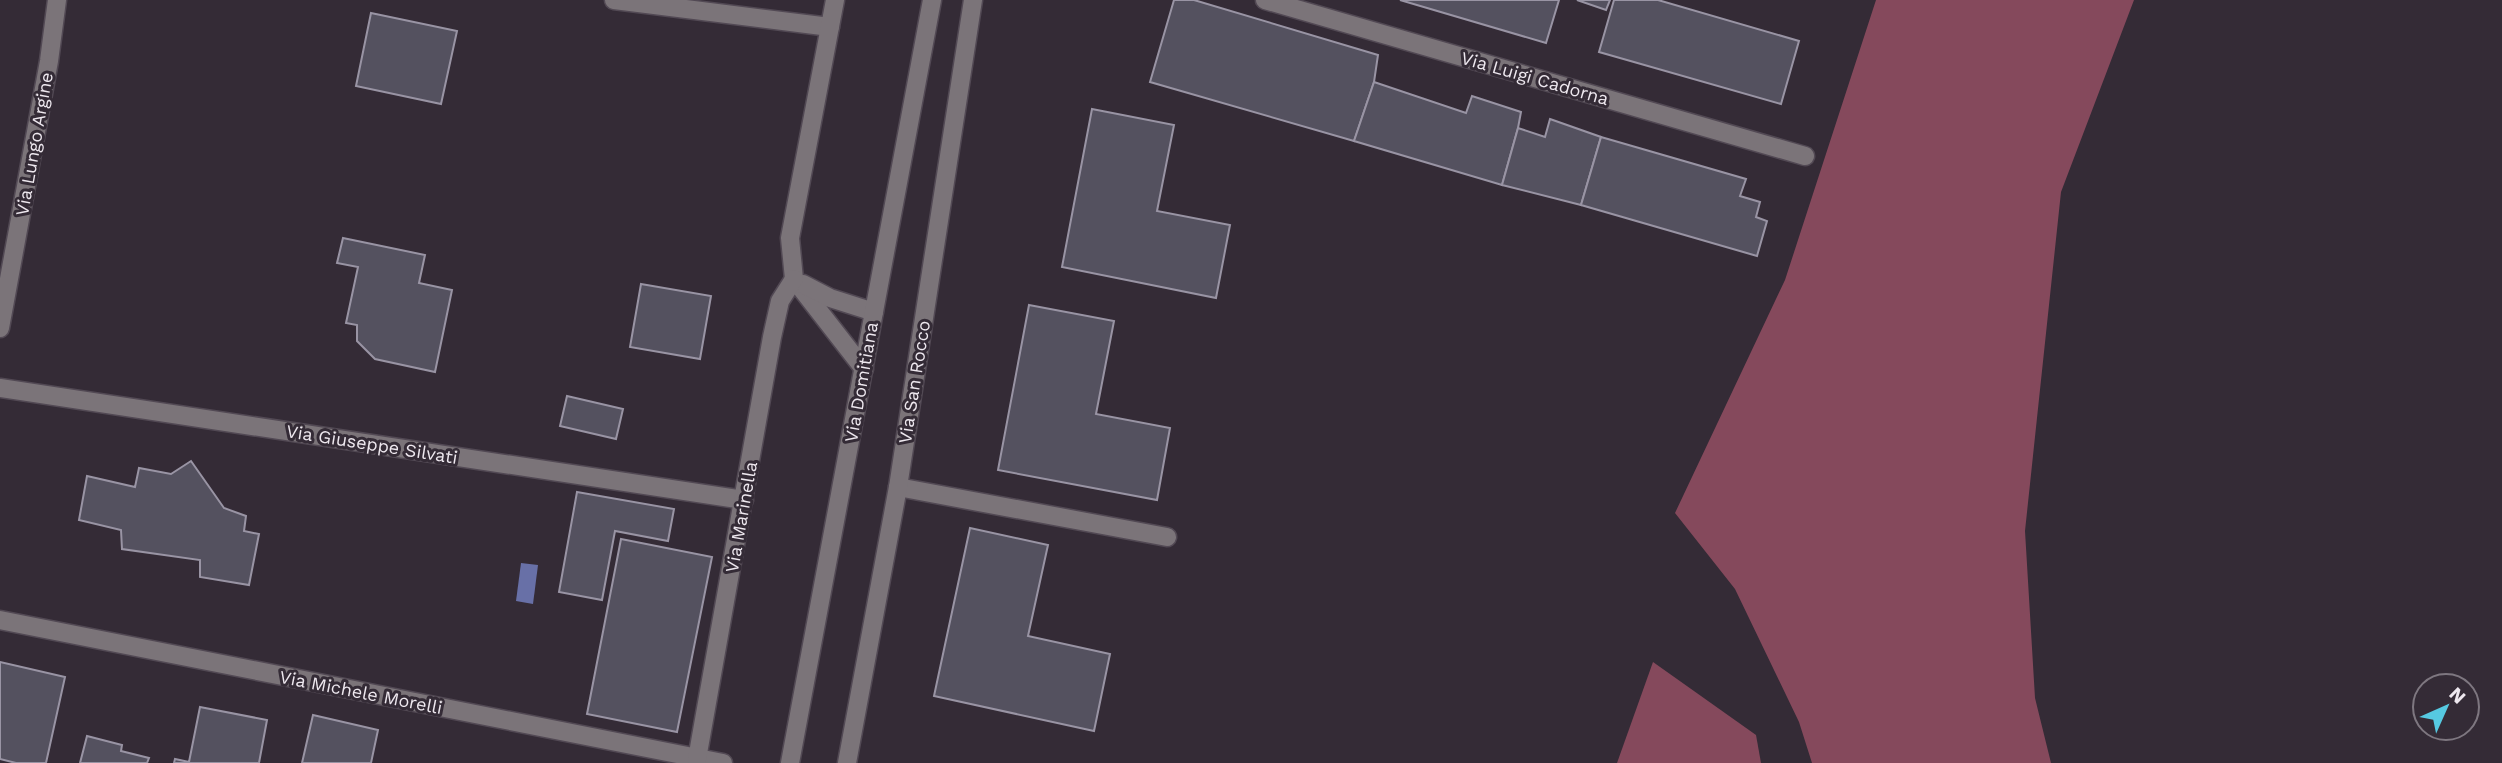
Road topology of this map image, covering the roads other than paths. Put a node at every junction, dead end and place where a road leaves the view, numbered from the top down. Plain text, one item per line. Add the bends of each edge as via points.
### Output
1 (57, 0) edge
2 (614, 0) edge
3 (835, 0) edge
4 (932, 0) edge
5 (973, 0) edge
6 (1265, 0) edge
7 (830, 27) junction
8 (1805, 156) dead end
9 (794, 279) junction
10 (874, 312) junction
11 (0, 328) edge
12 (864, 369) junction
13 (0, 388) edge
14 (898, 487) junction
15 (744, 499) junction
16 (1167, 537) dead end
17 (0, 620) edge
18 (697, 759) junction
19 (723, 763) edge
20 (790, 763) edge
21 (847, 763) edge

1 - 11 street, Via Lungo Argine
2 - 7 street
3 - 7 street
4 - 10 street, Via Domitiana
5 - 14 street, Via San Rocco
6 - 8 street, Via Luigi Cadorna
7 - 9 street via 790,239
9 - 10 street via 830,298
9 - 12 street
9 - 15 street, Via Marinella via 780,301
10 - 12 street, Via Domitiana
12 - 20 street, Via Domitiana
13 - 15 street, Via Giuseppe Silvati
14 - 16 street
14 - 21 street, Via San Rocco
15 - 18 street, Via Marinella
17 - 18 street, Via Michele Morelli
18 - 19 street, Via Michele Morelli

